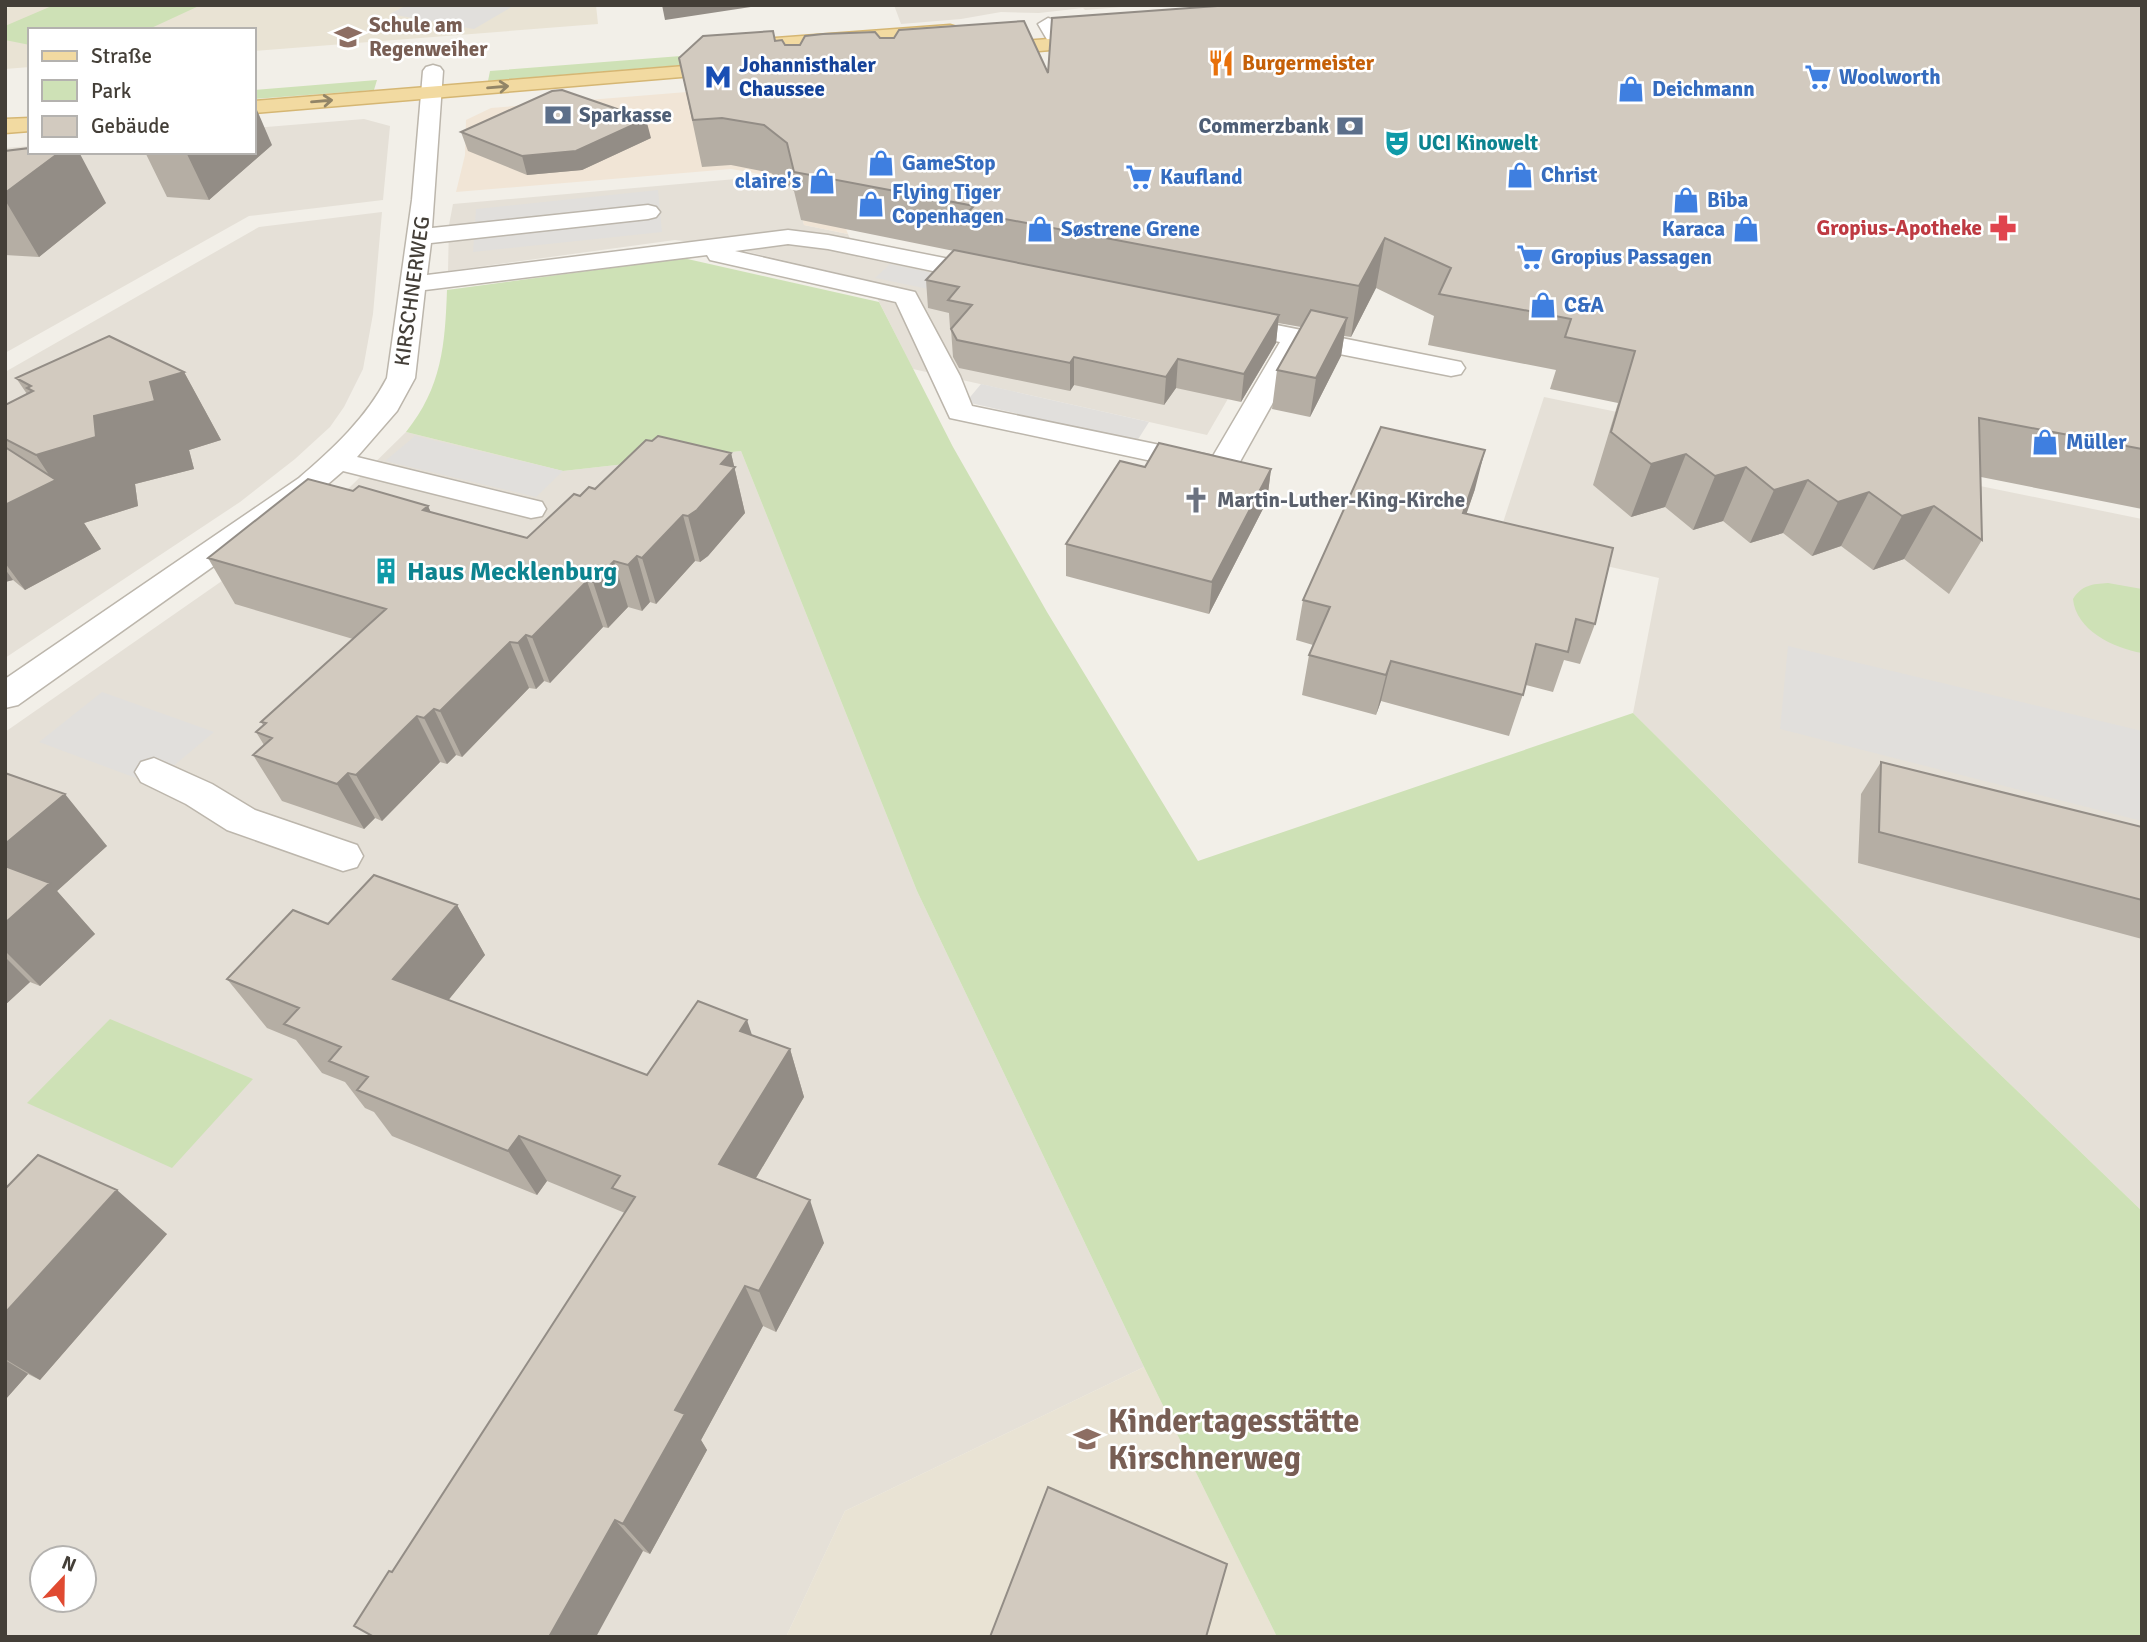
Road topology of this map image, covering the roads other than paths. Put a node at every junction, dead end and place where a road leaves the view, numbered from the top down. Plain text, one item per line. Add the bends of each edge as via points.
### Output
1 (1070, 22) edge
2 (1041, 24) joint
3 (968, 30) edge
4 (834, 40) junction
5 (1120, 40) edge
6 (1059, 44) junction
7 (712, 49) edge
8 (960, 52) edge
9 (796, 64) edge
10 (756, 67) edge
11 (459, 69) dead end
12 (407, 73) dead end
13 (432, 82) junction
14 (256, 107) edge
15 (28, 124) edge
16 (5, 126) edge
17 (648, 212) dead end
18 (420, 237) junction
19 (690, 248) junction
20 (960, 256) edge
21 (923, 262) junction
22 (1017, 281) edge
23 (414, 284) junction
24 (1203, 318) edge
25 (1296, 337) junction
26 (1451, 368) dead end
27 (337, 461) junction
28 (531, 509) dead end
29 (5, 696) edge
30 (154, 772) dead end
31 (344, 856) dead end

1 - 2 main road
2 - 6 street
3 - 4 main road
4 - 7 main road
4 - 9 street
5 - 6 main road
6 - 8 main road
13 -> 10 main road
11 - 13 main road
12 - 13 main road
14 -> 13 main road
13 - 18 street, KIRSCHNERWEG
15 - 16 main road
17 - 18 street
18 - 23 street, KIRSCHNERWEG
19 - 21 street via 788,237
19 - 23 street
19 - 25 street via 906,297 960,412 1222,467
20 - 21 street via 933,251
21 - 22 street
23 - 27 street, KIRSCHNERWEG via 401,378 387,405
24 - 25 street
25 - 26 street
27 - 28 street
27 - 29 street, KIRSCHNERWEG via 260,520
30 - 31 street via 240,820

